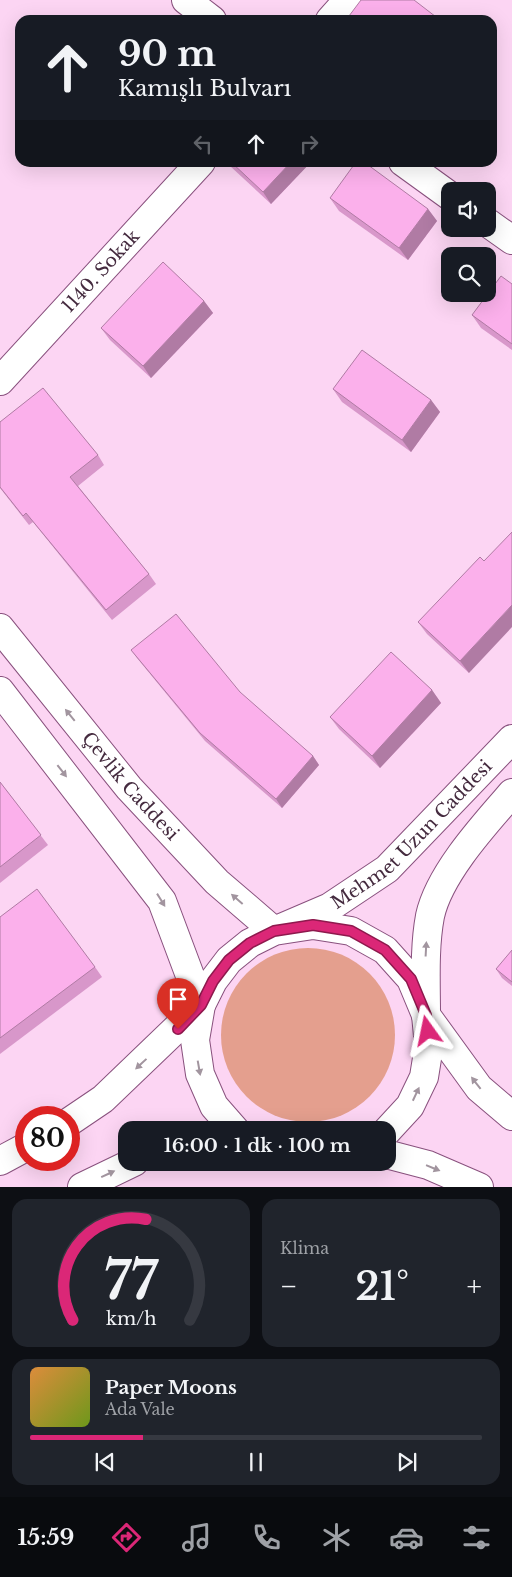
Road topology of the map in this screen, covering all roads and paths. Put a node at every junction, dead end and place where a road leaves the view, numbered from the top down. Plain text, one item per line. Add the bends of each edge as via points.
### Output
1 (186, 0) edge
2 (348, 0) edge
3 (206, 15) edge
4 (334, 15) edge
5 (196, 167) edge
6 (410, 167) edge
7 (441, 189) edge
8 (496, 229) edge
9 (512, 240) edge
10 (0, 381) edge
11 (0, 628) edge
12 (0, 691) edge
13 (512, 739) edge
14 (512, 793) edge
15 (274, 931) junction
16 (201, 1005) junction
17 (426, 1015) junction
18 (80, 1115) edge
19 (512, 1116) edge
20 (227, 1121) edge
21 (396, 1121) edge
22 (15, 1153) edge
23 (396, 1157) edge
24 (0, 1161) edge
25 (118, 1170) edge
26 (82, 1187) edge
27 (478, 1187) edge

1 - 3 main road
2 - 4 main road
5 - 10 main road, 1140. Sokak
6 - 7 main road
8 - 9 main road
15 -> 11 main road, Çevlik Caddesi via 217,882 129,788
12 -> 16 main road via 162,901
13 - 15 main road, Mehmet Uzun Caddesi via 387,869 330,907
17 -> 14 main road via 426,946 430,915 440,887 477,832
15 - 16 main road via 250,943 229,960
15 - 17 main road via 313,925 351,931 377,945 411,979
16 -> 18 main road via 103,1099
16 -> 20 main road via 195,1040 200,1074 214,1106
19 -> 17 main road via 479,1088
21 -> 17 main road via 410,1106 424,1078 429,1046
22 - 24 main road
23 -> 27 main road via 428,1165
26 -> 25 main road

